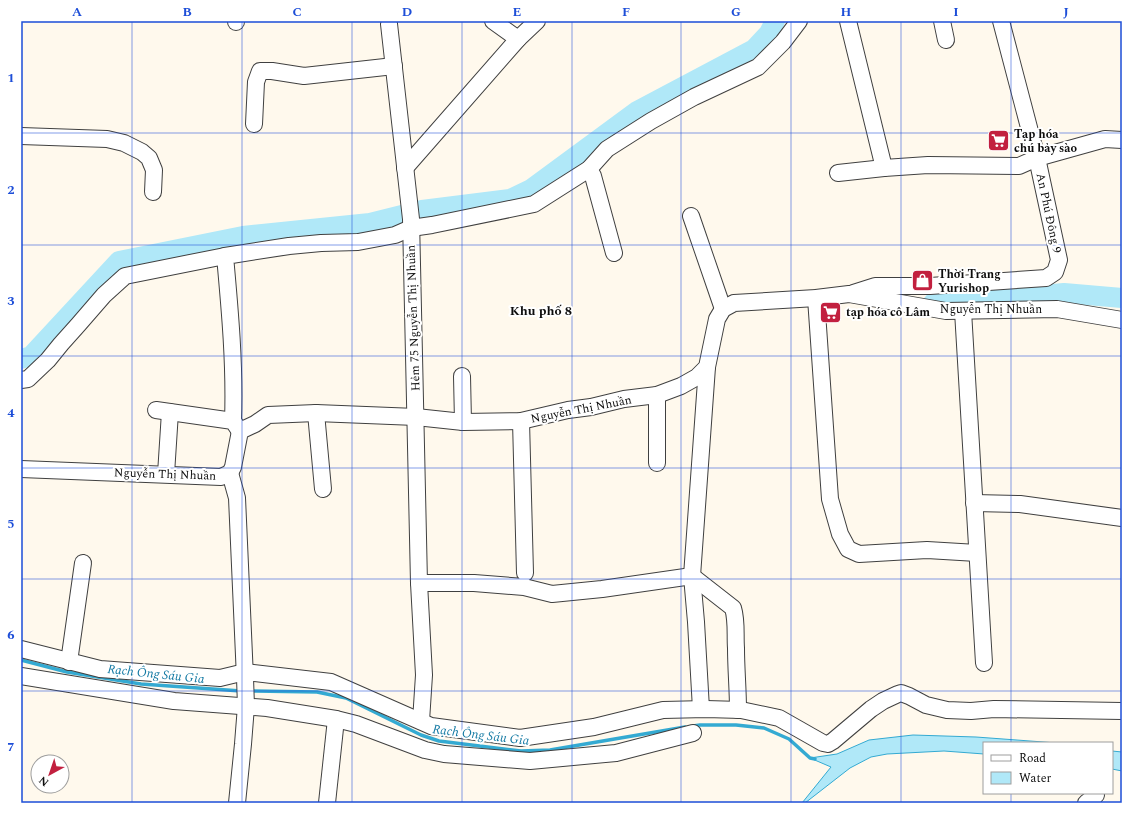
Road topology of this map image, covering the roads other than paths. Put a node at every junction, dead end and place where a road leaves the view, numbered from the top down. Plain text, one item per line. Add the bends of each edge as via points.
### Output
1 (493, 21) edge
2 (537, 21) edge
3 (799, 21) edge
4 (848, 21) edge
5 (942, 21) edge
6 (1001, 21) edge
7 (389, 24) dead end
8 (518, 39) junction
9 (946, 40) dead end
10 (394, 66) junction
11 (254, 124) dead end
12 (21, 136) edge
13 (1122, 140) edge
14 (1037, 158) junction
15 (405, 168) junction
16 (884, 168) junction
17 (589, 169) junction
18 (838, 172) dead end
19 (153, 192) dead end
20 (691, 216) dead end
21 (411, 224) junction
22 (614, 253) dead end
23 (225, 256) junction
24 (849, 294) junction
25 (816, 298) junction
26 (723, 309) junction
27 (963, 311) junction
28 (1122, 320) edge
29 (707, 367) junction
30 (462, 376) dead end
31 (21, 380) edge
32 (657, 395) junction
33 (316, 413) junction
34 (416, 417) junction
35 (521, 421) junction
36 (463, 422) junction
37 (237, 426) junction
38 (657, 463) dead end
39 (21, 469) edge
40 (230, 473) junction
41 (166, 474) junction
42 (323, 489) dead end
43 (974, 503) junction
44 (1122, 518) edge
45 (977, 552) junction
46 (83, 563) dead end
47 (524, 573) dead end
48 (692, 576) junction
49 (419, 583) junction
50 (21, 649) edge
51 (69, 662) junction
52 (984, 663) dead end
53 (245, 675) junction
54 (21, 676) edge
55 (246, 704) junction
56 (701, 709) junction
57 (738, 710) junction
58 (1122, 711) edge
59 (336, 719) junction
60 (422, 721) junction
61 (693, 733) dead end
62 (237, 803) edge
63 (327, 803) edge

1 - 8 street
2 - 8 street
3 - 17 street via 783,42 758,67 694,97 651,121 606,149
4 - 16 street
5 - 9 street
6 - 14 street, An Phú Đông 9
7 - 10 street, Hẻm 75 Nguyễn Thị Nhuần
8 - 15 street
10 - 11 street via 304,76 260,71 256,82
10 - 15 street, Hẻm 75 Nguyễn Thị Nhuần
12 - 19 street via 107,139 124,143 149,158 154,170
13 - 14 street via 1105,139
14 - 16 street via 1020,166 928,165
14 - 24 street, An Phú Đông 9 via 1059,260 1055,272 1046,278 930,286 875,286
15 - 21 street, Hẻm 75 Nguyễn Thị Nhuần
16 - 18 street
17 - 21 street via 534,204 432,225
17 - 22 street
20 - 26 street
21 - 23 street via 395,235 358,242 289,246
21 - 34 street, Hẻm 75 Nguyễn Thị Nhuần
23 - 31 street via 125,276 104,295 48,360 28,379
23 - 37 street
24 - 25 street, Nguyễn Thị Nhuần
24 - 27 street, Nguyễn Thị Nhuần via 946,311
25 - 26 street, Nguyễn Thị Nhuần via 734,302
25 - 45 street via 830,499 840,534 848,549 860,554 927,550
26 - 29 street via 717,318
27 - 28 street, Nguyễn Thị Nhuần via 1057,309
27 - 43 street
29 - 32 street, Nguyễn Thị Nhuần via 697,377 681,386
29 - 48 street
30 - 36 street
32 - 35 street, Nguyễn Thị Nhuần via 624,399
32 - 38 street
33 - 34 street, Nguyễn Thị Nhuần
33 - 37 street, Nguyễn Thị Nhuần via 268,415 255,424
33 - 42 street
34 - 36 street, Nguyễn Thị Nhuần
34 - 49 street, Hẻm 75 Nguyễn Thị Nhuần
35 - 36 street, Nguyễn Thị Nhuần
35 - 47 street
37 - 40 street, Nguyễn Thị Nhuần via 233,467
37 - 41 street via 163,411
39 - 41 street, Nguyễn Thị Nhuần
40 - 41 street, Nguyễn Thị Nhuần via 221,477
40 - 53 street via 237,498
43 - 44 street via 1020,504
43 - 45 street
45 - 52 street
46 - 51 street
48 - 49 street via 552,594 524,587 474,582
48 - 56 street
48 - 57 street via 733,608
49 - 60 street, Hẻm 75 Nguyễn Thị Nhuần via 424,676
50 - 51 street
51 - 53 street via 100,669 156,674 220,678
53 - 55 street
53 - 60 street via 331,682
54 - 55 street via 174,701
55 - 59 street
55 - 62 street
56 - 57 street
56 - 60 street via 663,710 594,727 520,738 431,726
57 - 58 street via 779,718 828,744 871,709 898,694 947,710
59 - 61 street via 425,750 530,761 616,753
59 - 63 street

